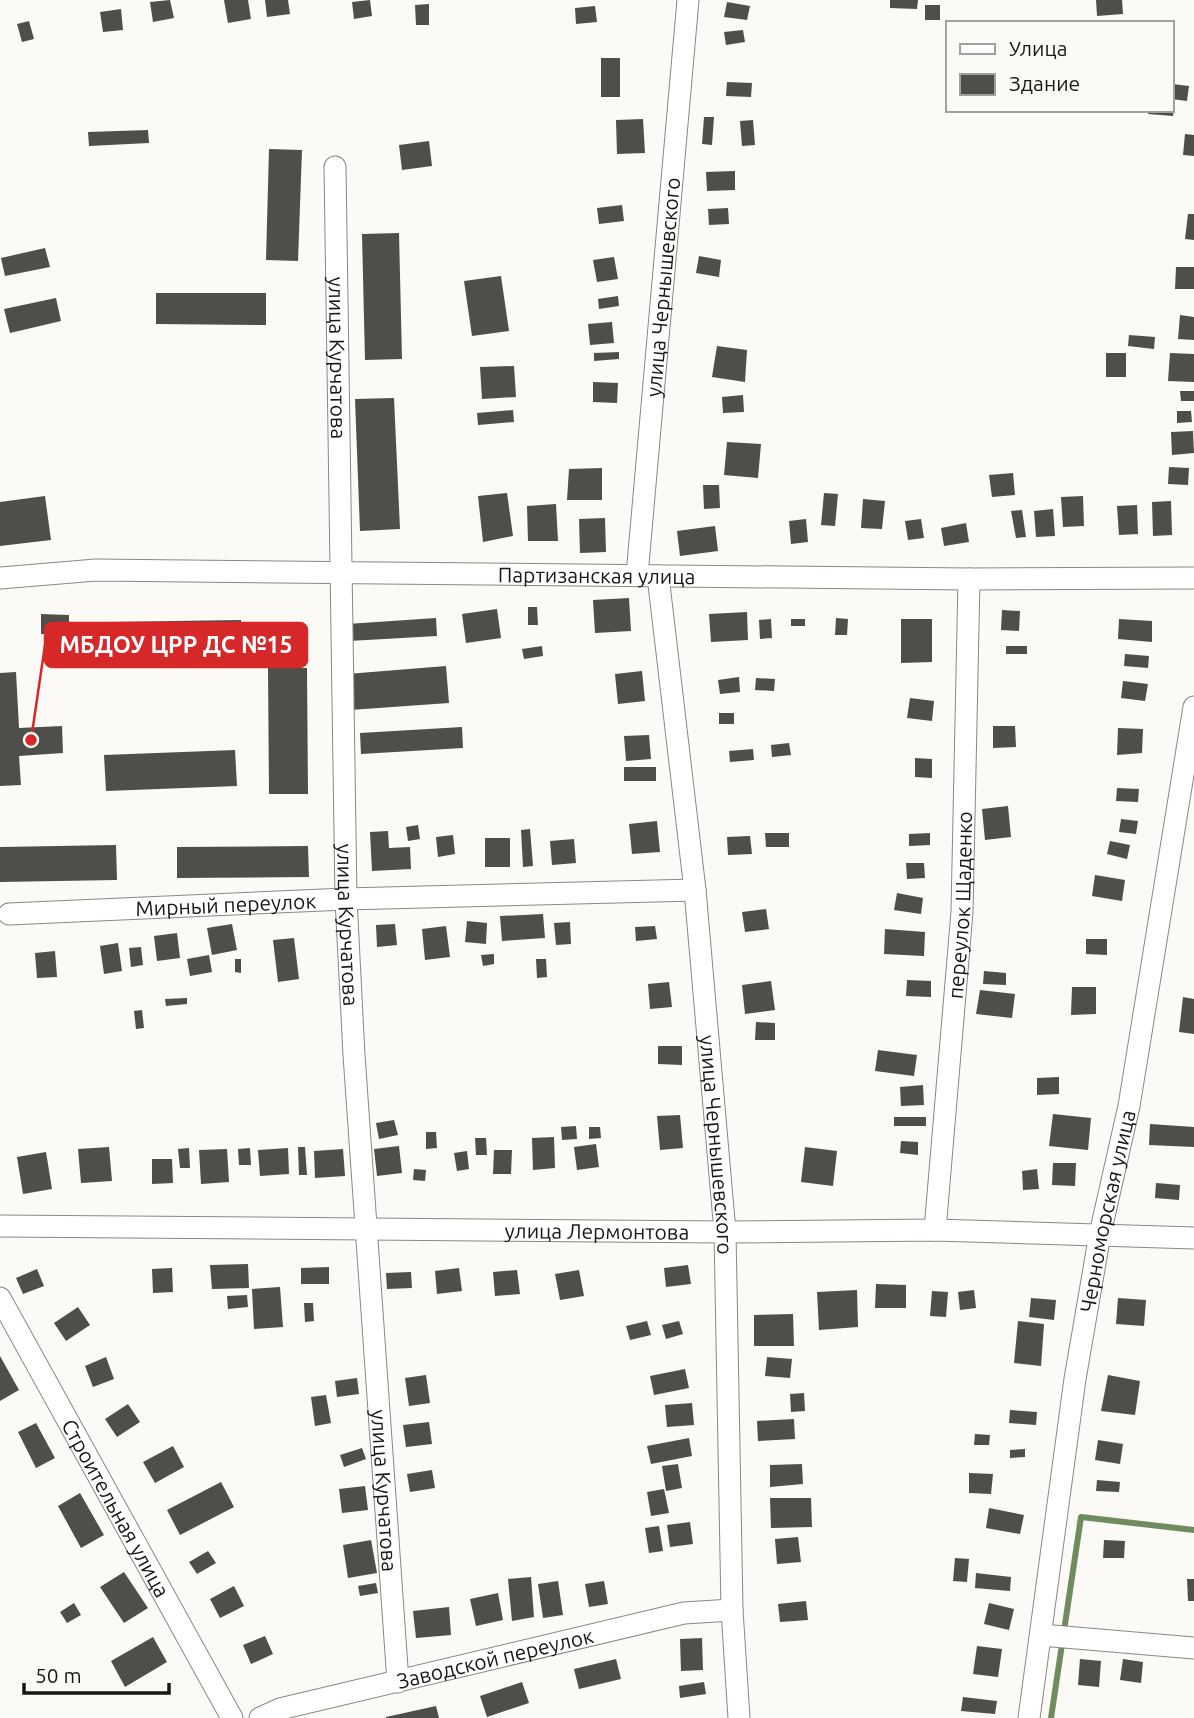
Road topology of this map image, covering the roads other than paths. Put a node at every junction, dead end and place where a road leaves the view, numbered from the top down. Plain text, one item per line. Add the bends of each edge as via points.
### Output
1 (688, 0) edge
2 (335, 167) dead end
3 (340, 574) junction
4 (637, 575) junction
5 (659, 576) junction
6 (0, 578) edge
7 (1194, 578) edge
8 (969, 579) junction
9 (1194, 707) edge
10 (695, 890) junction
11 (346, 899) junction
12 (9, 914) dead end
13 (0, 1226) edge
14 (365, 1228) junction
15 (935, 1230) junction
16 (725, 1232) junction
17 (1100, 1234) junction
18 (1194, 1238) edge
19 (0, 1298) edge
20 (733, 1609) junction
21 (1055, 1637) junction
22 (1194, 1648) edge
23 (398, 1682) junction
24 (232, 1718) edge
25 (260, 1718) edge
26 (738, 1718) edge
27 (1029, 1718) edge

1 - 4 street, улица Чернышевского
2 - 3 street, улица Курчатова
3 - 4 street, Партизанская улица
3 - 6 street, Партизанская улица via 96,570
3 - 11 street, улица Курчатова
4 - 5 street, Партизанская улица
5 - 8 street, Партизанская улица
5 - 10 street, улица Чернышевского
7 - 8 street, Партизанская улица
8 - 15 street, переулок Щаденко via 962,912
9 - 17 street, Черноморская улица via 1129,1106
10 - 11 street, Мирный переулок
10 - 16 street, улица Чернышевского
11 - 12 street, Мирный переулок
11 - 14 street, улица Курчатова
13 - 14 street, улица Лермонтова
14 - 16 street, улица Лермонтова
14 - 23 street, улица Курчатова
15 - 16 street, улица Лермонтова
15 - 17 street, улица Лермонтова
16 - 20 street, улица Чернышевского
17 - 18 street, улица Лермонтова
17 - 21 street, Черноморская улица via 1075,1380
19 - 24 street, Строительная улица
20 - 23 street, Заводской переулок via 684,1613
20 - 26 street, улица Чернышевского
21 - 22 street
21 - 27 street, Черноморская улица
23 - 25 street, Заводской переулок via 280,1709

